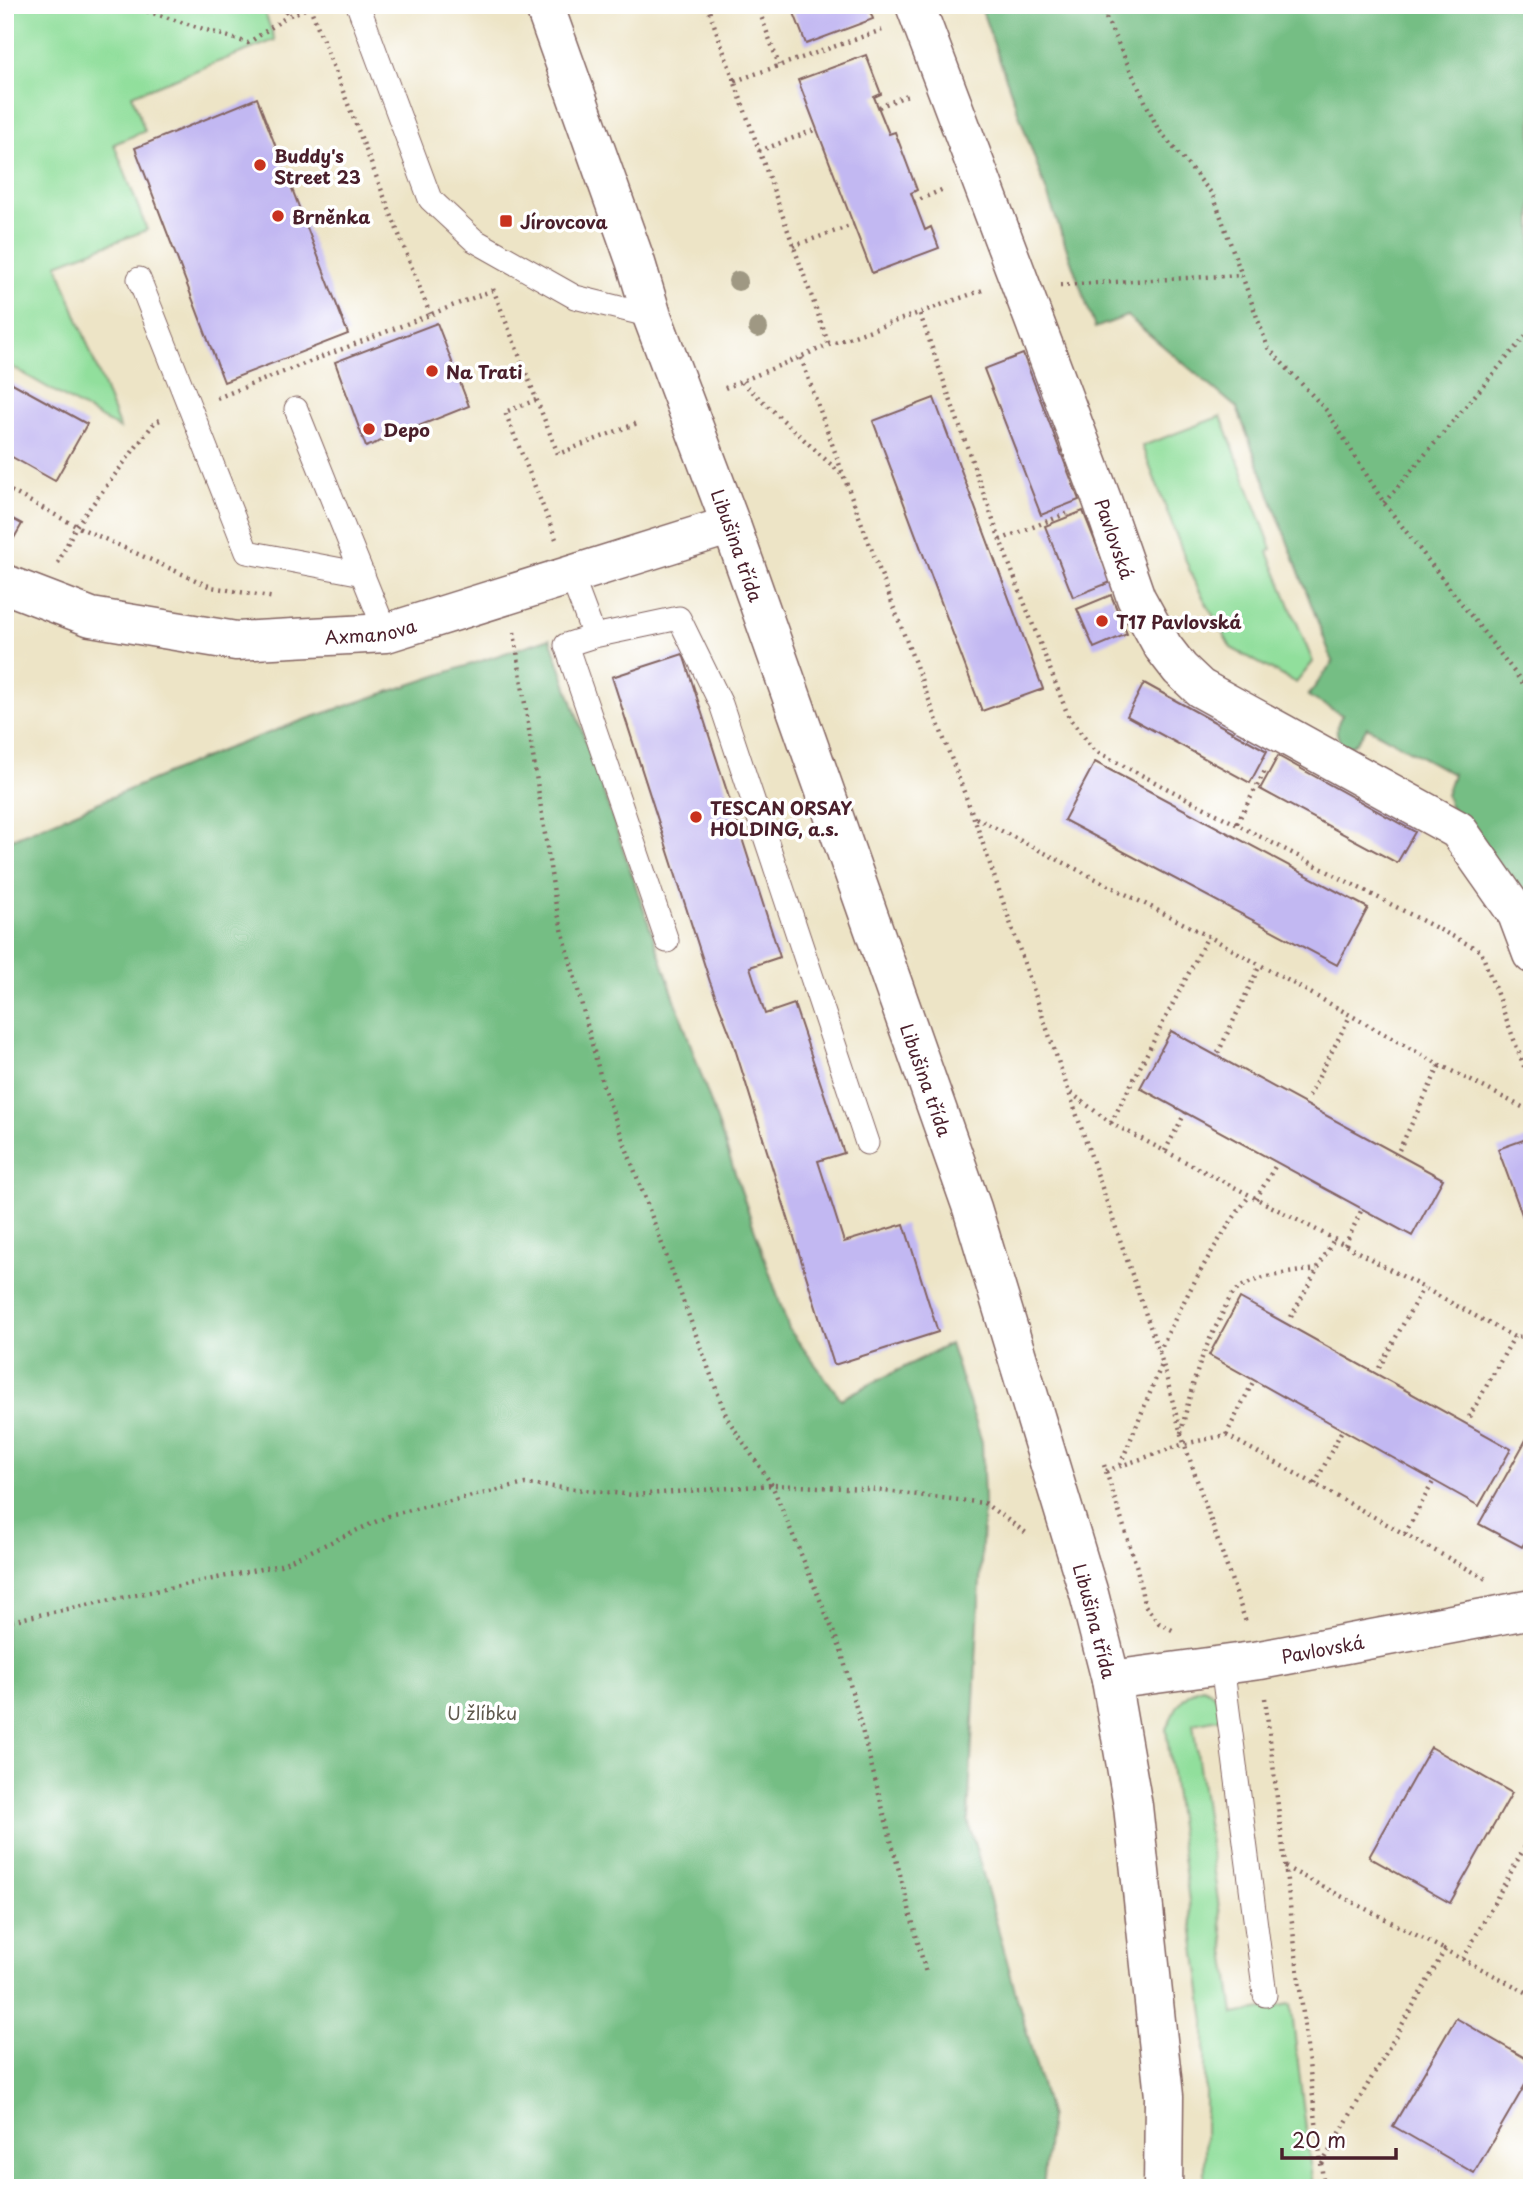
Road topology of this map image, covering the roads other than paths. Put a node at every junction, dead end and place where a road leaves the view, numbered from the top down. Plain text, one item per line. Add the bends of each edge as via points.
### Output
1 (358, 5) edge
2 (544, 5) edge
3 (902, 16) edge
4 (139, 279) dead end
5 (653, 316) junction
6 (296, 409) dead end
7 (731, 525) junction
8 (363, 575) junction
9 (571, 575) junction
10 (5, 584) edge
11 (386, 633) junction
12 (594, 636) junction
13 (667, 941) dead end
14 (1532, 954) edge
15 (867, 1143) dead end
16 (1532, 1609) edge
17 (1222, 1665) junction
18 (1111, 1680) junction
19 (1265, 1995) dead end
20 (1163, 2188) edge

1 - 5 lane via 430,199 474,240 575,297
2 - 5 street, Libušina třída
3 - 14 street, Pavlovská via 1102,500 1136,598 1163,647 1200,688 1458,830 1517,914
4 - 8 lane via 247,552
5 - 7 street, Libušina třída
6 - 8 lane
7 - 9 street, Axmanova
7 - 18 street, Libušina třída via 971,1208
8 - 11 lane
9 - 11 street, Axmanova
9 - 12 lane
10 - 11 street, Axmanova via 91,617 236,641
12 - 13 lane via 566,645
12 - 15 lane via 679,618 721,704
16 - 17 street, Pavlovská
17 - 18 street, Pavlovská
17 - 19 lane
18 - 20 street, Libušina třída via 1133,1807 1164,2096

